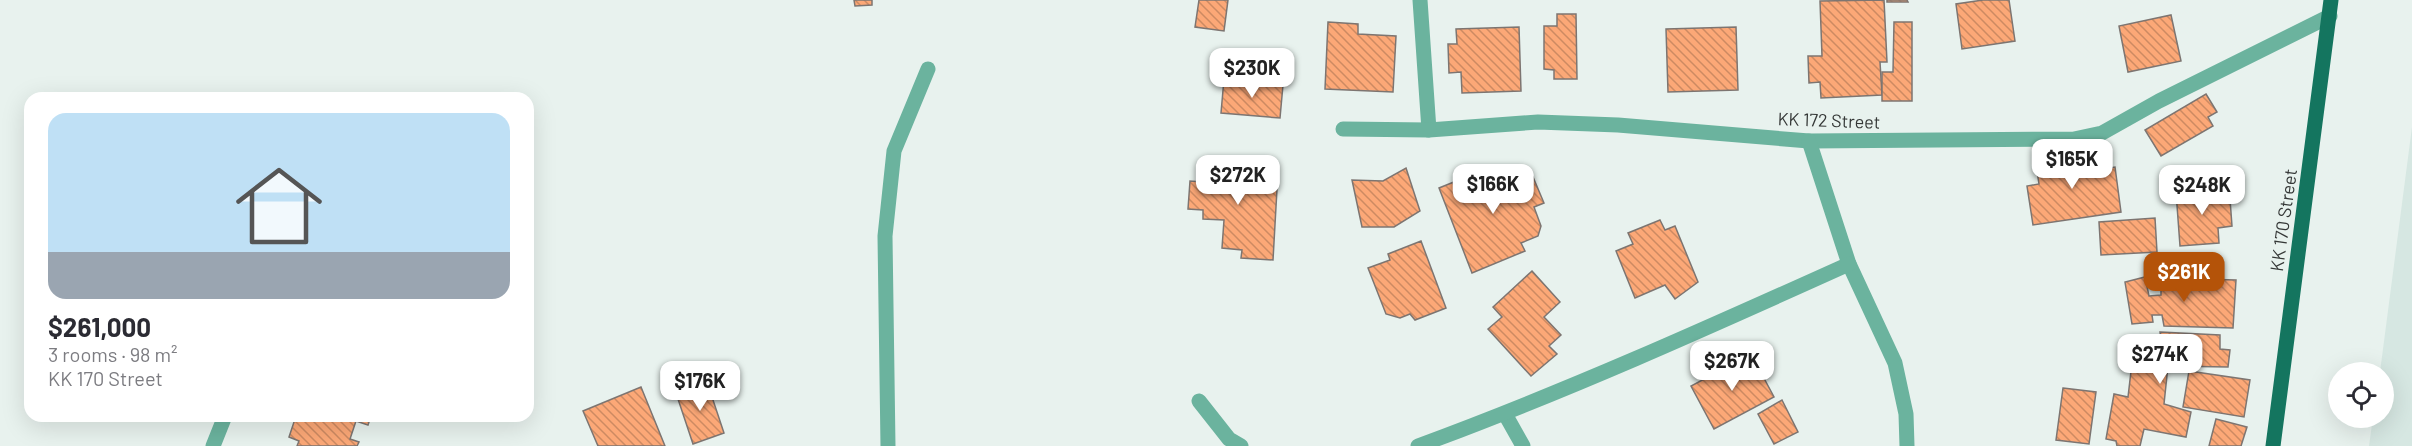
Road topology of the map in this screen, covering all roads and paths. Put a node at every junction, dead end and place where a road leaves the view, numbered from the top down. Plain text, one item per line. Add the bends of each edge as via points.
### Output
1 (1420, 0) edge
2 (2331, 0) edge
3 (2330, 16) junction
4 (928, 69) dead end
5 (1343, 129) dead end
6 (1429, 130) junction
7 (1809, 141) junction
8 (1849, 264) junction
9 (1199, 401) dead end
10 (1505, 414) junction
11 (223, 422) edge
12 (213, 446) edge
13 (888, 446) edge
14 (1241, 446) edge
15 (1418, 446) edge
16 (1523, 446) edge
17 (1907, 446) edge
18 (2273, 446) edge

1 - 6 street
2 - 3 main road, KK 170 Street
3 - 7 street, KK 172 Street via 2102,132 2074,140
3 - 18 main road, KK 170 Street
4 - 13 street via 894,151 885,236
5 - 6 street, KK 172 Street
6 - 7 street, KK 172 Street via 1538,122
7 - 8 street
8 - 10 street
8 - 17 street via 1895,363 1906,414
9 - 14 street via 1229,439
10 - 15 street
10 - 16 street
11 - 12 street

